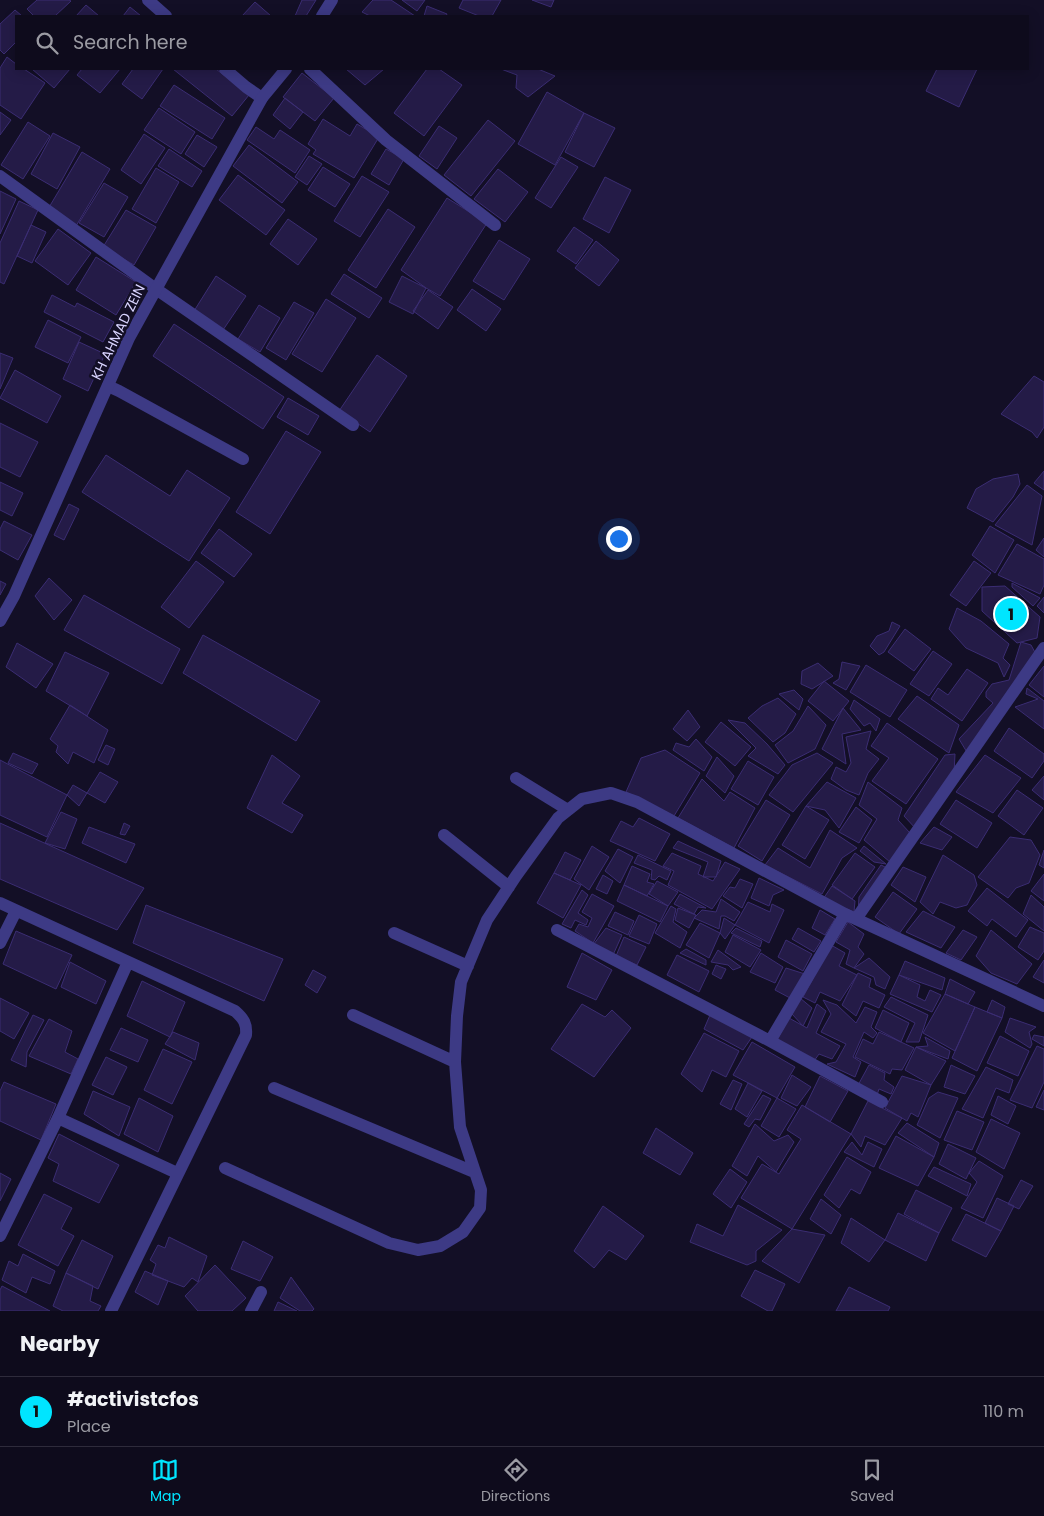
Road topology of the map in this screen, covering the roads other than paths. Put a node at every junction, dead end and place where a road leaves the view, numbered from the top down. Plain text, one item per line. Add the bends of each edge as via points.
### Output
1 (148, 0) edge
2 (332, 0) edge
3 (165, 15) edge
4 (323, 15) edge
5 (227, 70) edge
6 (285, 70) edge
7 (311, 70) edge
8 (262, 98) junction
9 (0, 176) edge
10 (495, 225) dead end
11 (156, 289) junction
12 (108, 386) junction
13 (353, 426) dead end
14 (242, 459) dead end
15 (0, 621) edge
16 (1044, 648) edge
17 (516, 778) dead end
18 (568, 810) junction
19 (444, 835) dead end
20 (509, 887) junction
21 (0, 903) edge
22 (16, 911) junction
23 (850, 917) junction
24 (557, 930) dead end
25 (394, 933) dead end
26 (0, 943) edge
27 (128, 962) junction
28 (468, 966) junction
29 (1044, 1006) edge
30 (353, 1016) dead end
31 (770, 1041) junction
32 (455, 1062) junction
33 (274, 1088) dead end
34 (882, 1102) dead end
35 (58, 1118) junction
36 (225, 1168) dead end
37 (474, 1172) junction
38 (177, 1173) junction
39 (0, 1236) edge
40 (261, 1292) dead end
41 (113, 1310) edge
42 (251, 1311) edge

1 - 3 street
2 - 4 street
5 - 8 street
6 - 8 street, KH AHMAD ZEIN
7 - 10 street via 386,140
8 - 11 street, KH AHMAD ZEIN
9 - 11 street
11 - 12 street, KH AHMAD ZEIN
11 - 13 street
12 - 14 street
12 - 15 street, KH AHMAD ZEIN
16 - 23 street
17 - 18 street
18 - 20 street via 558,818
18 - 23 street via 582,799 610,793 637,802
19 - 20 street
20 - 28 street via 487,920
21 - 22 street
22 - 26 street
22 - 27 street
23 - 29 street
23 - 31 street
24 - 31 street
25 - 28 street
27 - 35 street
27 - 38 street via 235,1011 244,1018 246,1026 246,1035
28 - 32 street via 461,982 456,1016
30 - 32 street
31 - 34 street
32 - 37 street via 460,1127
33 - 37 street
35 - 38 street
35 - 39 street
36 - 37 street via 389,1244 418,1250 440,1246 463,1232 480,1208 481,1190
38 - 41 street
40 - 42 street

